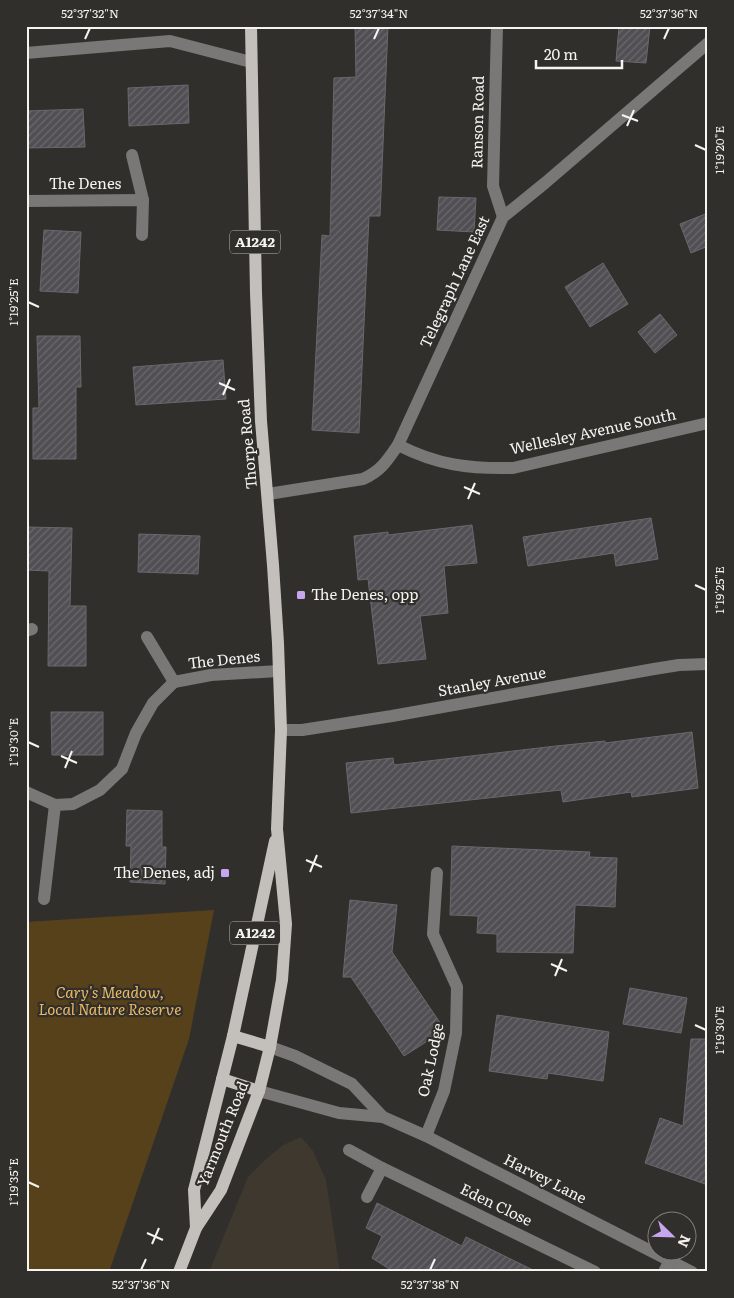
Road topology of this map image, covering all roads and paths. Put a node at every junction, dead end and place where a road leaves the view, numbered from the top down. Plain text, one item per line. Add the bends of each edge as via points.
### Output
1 (251, 26) edge
2 (497, 26) edge
3 (708, 43) edge
4 (26, 53) edge
5 (251, 62) junction
6 (132, 155) dead end
7 (143, 200) junction
8 (26, 201) edge
9 (503, 217) junction
10 (142, 235) dead end
11 (708, 423) edge
12 (398, 445) junction
13 (268, 494) junction
14 (147, 638) dead end
15 (708, 664) edge
16 (279, 671) junction
17 (174, 682) junction
18 (281, 730) junction
19 (26, 792) edge
20 (55, 805) junction
21 (277, 829) junction
22 (437, 873) dead end
23 (44, 899) dead end
24 (233, 1036) junction
25 (270, 1047) junction
26 (222, 1080) junction
27 (259, 1091) junction
28 (383, 1117) junction
29 (426, 1136) junction
30 (349, 1150) dead end
31 (382, 1168) junction
32 (367, 1197) dead end
33 (196, 1228) junction
34 (667, 1266) edge
35 (179, 1272) edge
36 (595, 1272) edge
37 (692, 1272) edge

1 - 5 main road, Thorpe Road / A1242
2 - 9 street, Ranson Road via 493,186
3 - 9 street, Telegraph Lane East
4 - 5 street via 170,42
5 - 13 main road, Thorpe Road / A1242 via 261,421
6 - 7 street, The Denes
7 - 8 street, The Denes
7 - 10 street, The Denes
9 - 12 street, Telegraph Lane East
11 - 12 street, Wellesley Avenue South via 513,468 443,463
12 - 13 street, Telegraph Lane East via 386,464 363,479
13 - 16 main road, Thorpe Road / A1242
14 - 17 street, The Denes
15 - 18 street, Stanley Avenue via 679,665 392,716 302,730
16 - 17 street, The Denes via 211,675
16 - 18 main road, Thorpe Road / A1242
17 - 20 street, The Denes via 153,703 136,733 122,769 100,790 73,804
18 - 21 main road, Thorpe Road / A1242
19 - 20 street
20 - 23 street
21 - 24 main road, Thorpe Road / A1242
21 - 25 main road, Thorpe Road / A1242 via 286,924 282,980
22 - 29 street, Oak Lodge via 433,934 457,987 456,1033 444,1091
24 - 25 main road
24 - 26 main road, Yarmouth Road / A1242
25 - 27 main road, Yarmouth Road / A1242
25 - 28 street, Harvey Lane via 352,1084
26 - 27 main road
26 - 33 main road, Yarmouth Road / A1242 via 194,1190
27 - 28 street, Harvey Lane via 339,1113
27 - 33 main road, Yarmouth Road / A1242 via 221,1190
28 - 29 street, Harvey Lane
29 - 34 street, Harvey Lane
30 - 31 street, Eden Close
31 - 32 street
31 - 36 street, Eden Close
33 - 35 main road, Yarmouth Road / A1242
34 - 37 street, Harvey Lane

